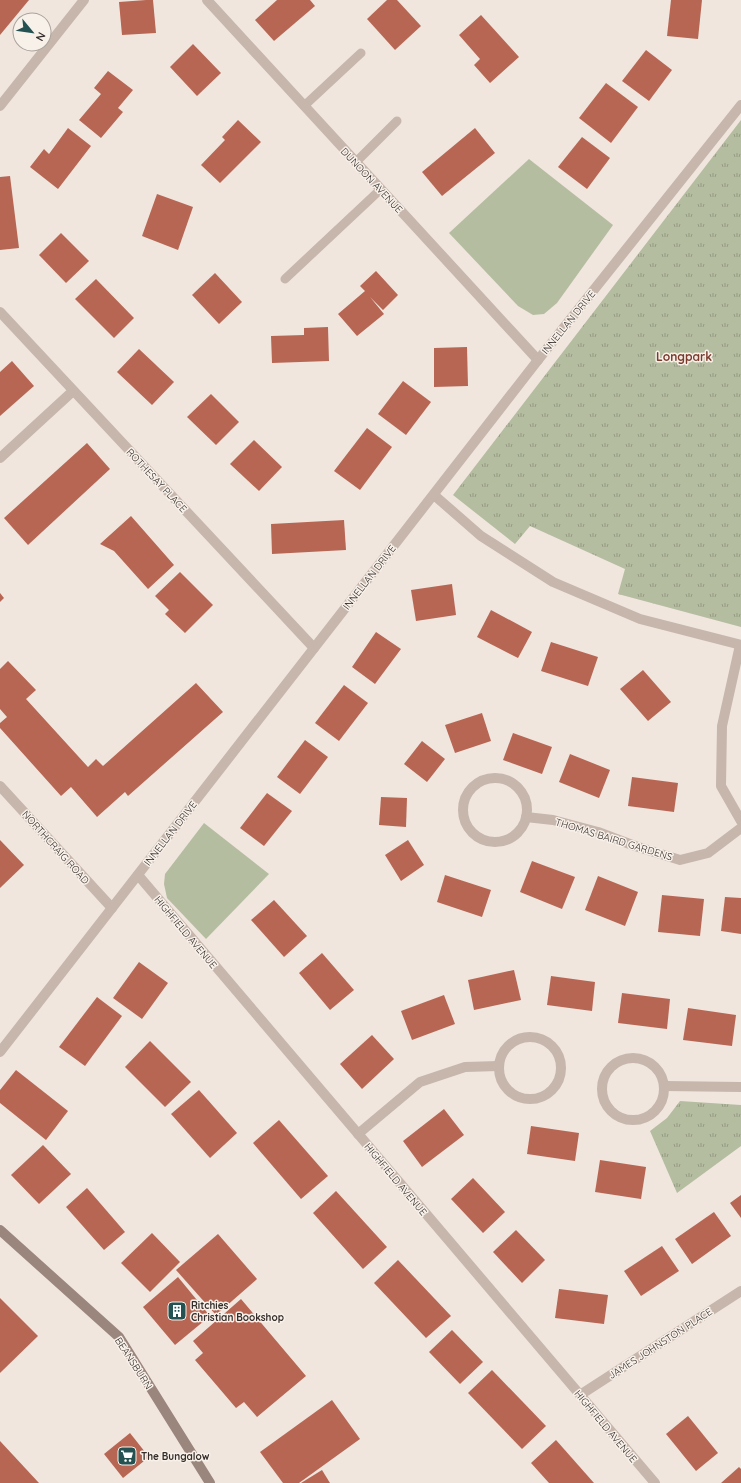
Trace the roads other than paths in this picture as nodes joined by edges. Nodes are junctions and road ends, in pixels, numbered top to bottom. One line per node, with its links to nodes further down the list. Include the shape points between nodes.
1 (84, 0): 4 (street)
2 (207, 0): 5 (street, DUNOON AVENUE)
3 (361, 54): 5 (lane)
4 (0, 106)
5 (304, 106): 8 (street, DUNOON AVENUE)
6 (741, 106): 12 (street, INNELLAN DRIVE)
7 (396, 121): 8 (lane)
8 (356, 162): 9 (street, DUNOON AVENUE)
9 (381, 189): 10 (lane); 12 (street, DUNOON AVENUE)
10 (285, 279)
11 (0, 312): 13 (street, ROTHESAY PLACE)
12 (538, 360): 15 (street, INNELLAN DRIVE)
13 (73, 391): 14 (street); 17 (street, ROTHESAY PLACE)
14 (0, 458)
15 (434, 495): 16 (street, via 481,536 553,582 640,619); 17 (street, INNELLAN DRIVE)
16 (740, 645): 20 (street, via 722,726 721,786)
17 (314, 648): 22 (street, INNELLAN DRIVE)
18 (0, 786): 23 (street, NORTHCRAIG ROAD)
19 (526, 817): 19 (street, via 520,830 512,837 504,841 487,841 472,833 466,825 463,806 466,796 476,785 492,778 502,779 521,791 527,808); 21 (street, THOMAS BAIRD GARDENS, via 553,820 598,832 680,860 708,853)
20 (741, 821)
21 (741, 828)
22 (138, 875): 23 (street, INNELLAN DRIVE); 28 (street, HIGHFIELD AVENUE)
23 (112, 908): 24 (street, INNELLAN DRIVE)
24 (1, 1047)
25 (499, 1066): 25 (street, via 501,1056 507,1047 528,1037 543,1040 554,1049 561,1065 558,1083 548,1094 537,1099 519,1098 508,1090 500,1076); 28 (street, via 465,1067 420,1082)
26 (664, 1086): 26 (street, via 660,1104 653,1113 643,1119 631,1121 620,1118 603,1100 603,1082 607,1072 618,1062 626,1059 635,1058 653,1065); 27 (street)
27 (741, 1087)
28 (358, 1134): 31 (street, HIGHFIELD AVENUE)
29 (0, 1230): 32 (main road, BEANSBURN, via 119,1338)
30 (741, 1291): 31 (street, JAMES JOHNSTON PLACE)
31 (580, 1395): 33 (street, HIGHFIELD AVENUE)
32 (210, 1483)
33 (655, 1483)

